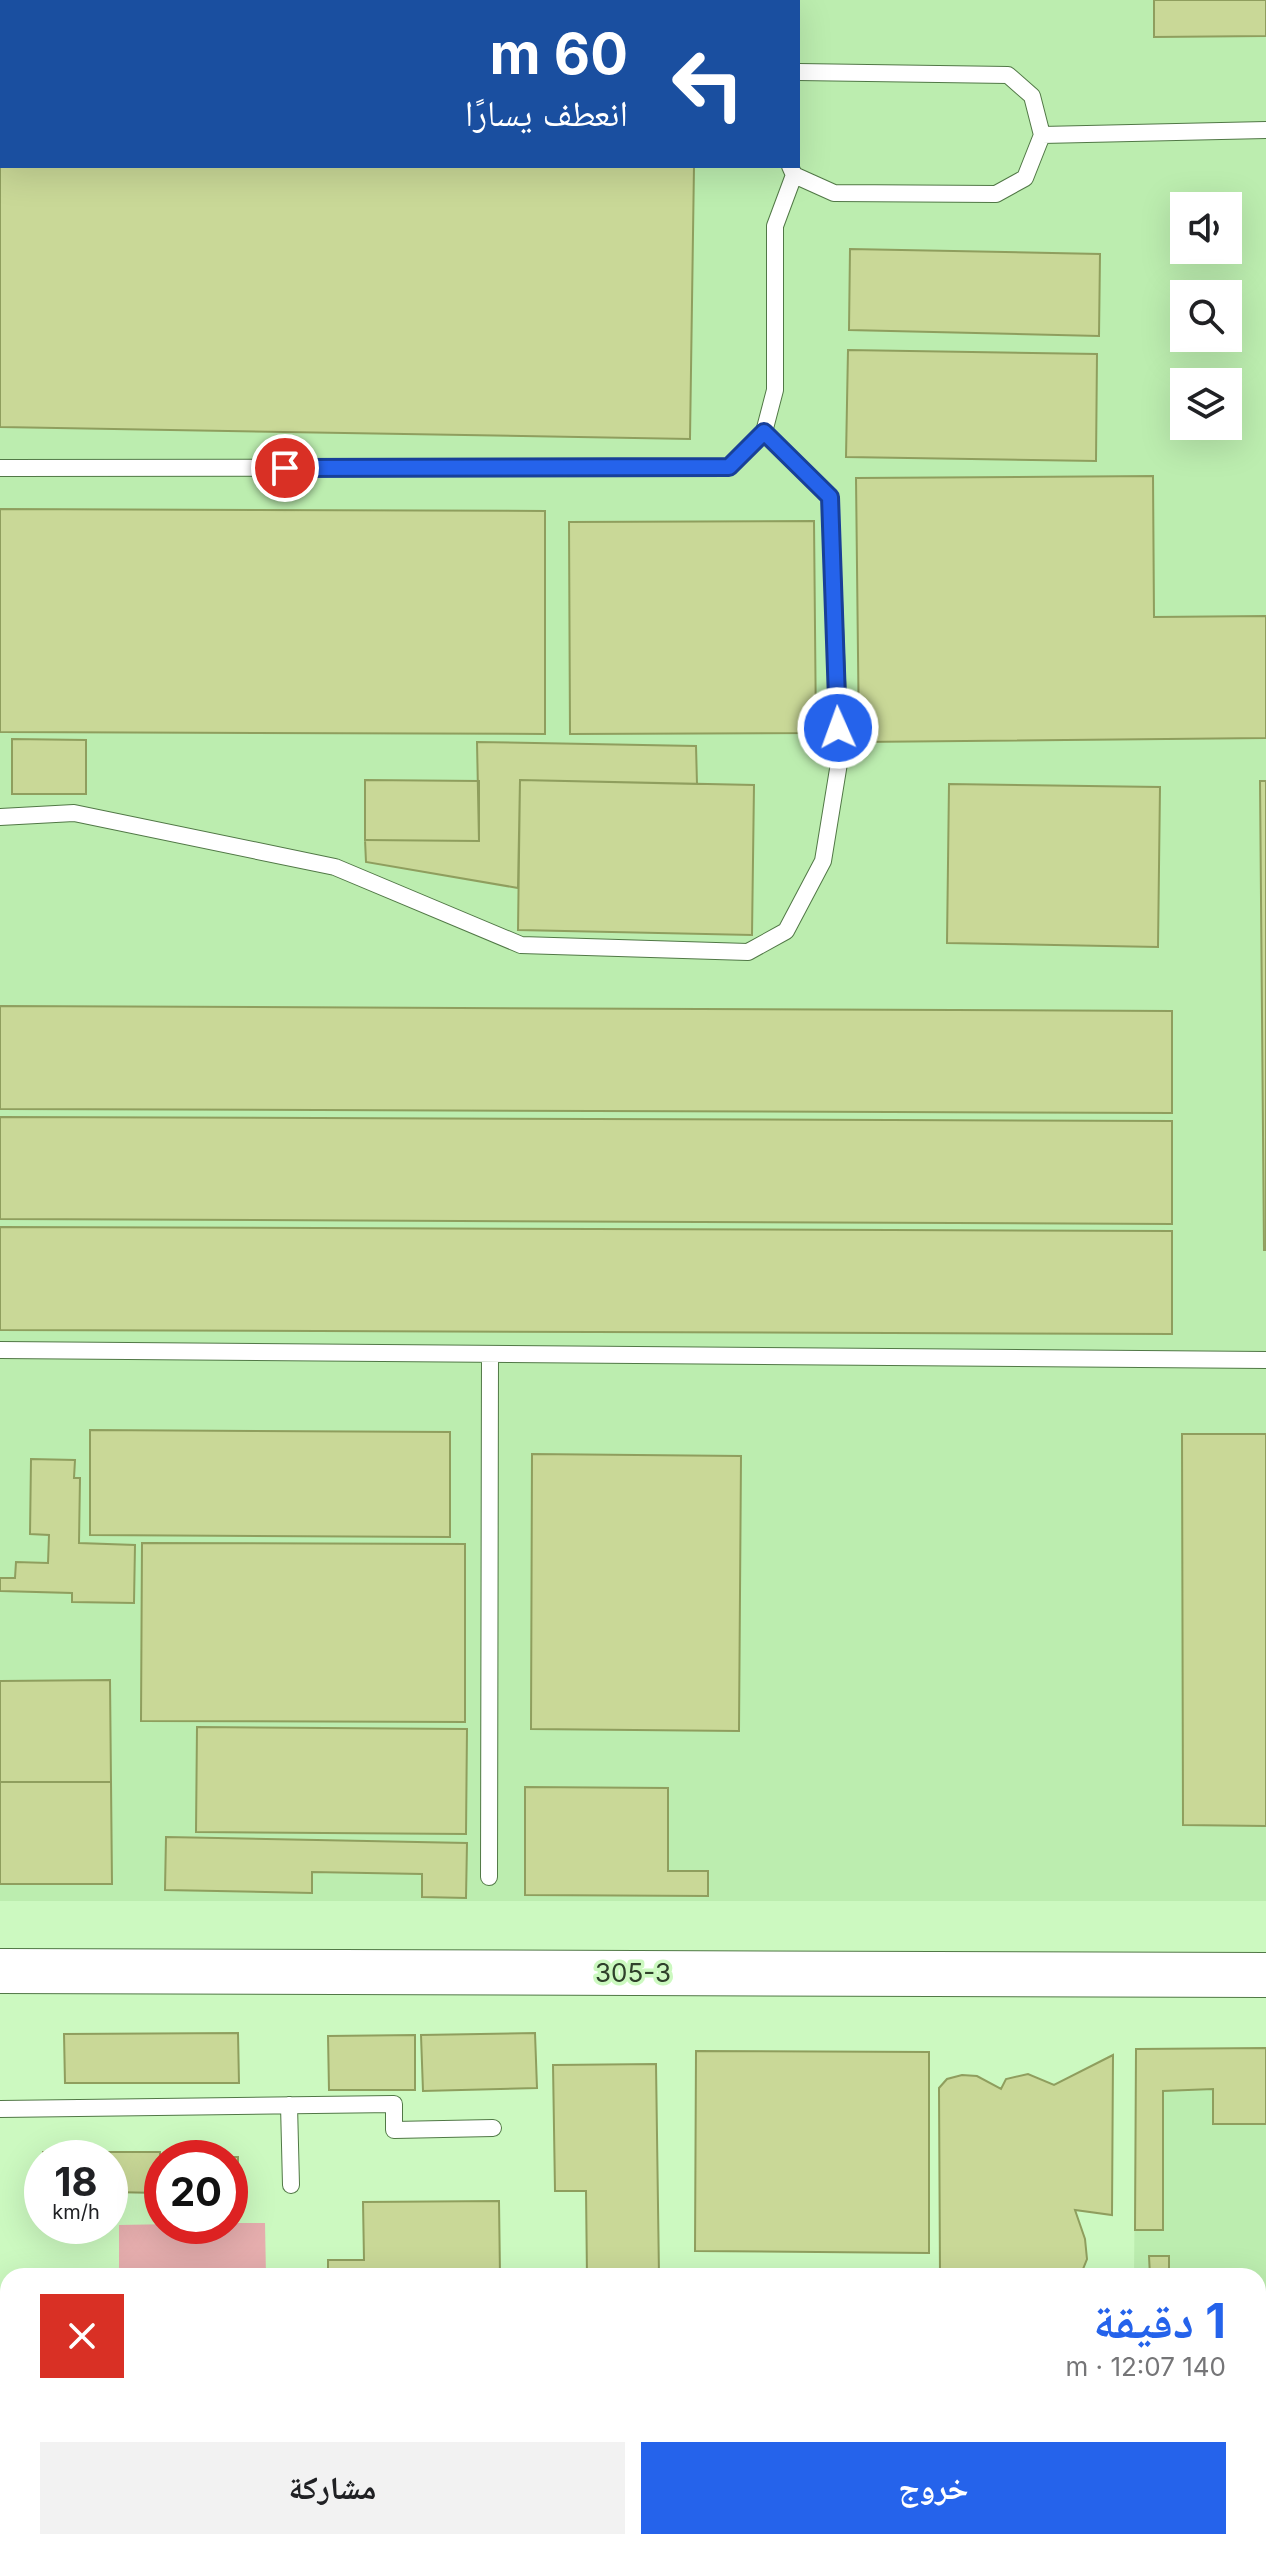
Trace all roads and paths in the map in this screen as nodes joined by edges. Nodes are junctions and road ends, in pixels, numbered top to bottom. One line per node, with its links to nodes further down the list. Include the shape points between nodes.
1 (800, 72): 3 (lane, via 1008,75 1032,96)
2 (1266, 130): 3 (lane)
3 (1042, 135): 4 (lane, via 1025,178 996,194 834,193)
4 (792, 171): 5 (lane, via 775,226 775,390)
5 (764, 432): 6 (lane, via 729,467); 7 (lane, via 830,497 840,757 823,861 786,931 748,952 521,945 335,867 74,813)
6 (0, 468)
7 (0, 817)
8 (0, 1350): 9 (lane)
9 (490, 1354): 10 (lane); 11 (lane)
10 (1266, 1360)
11 (489, 1877)
12 (0, 1971): 13 (street, 305-3)
13 (1266, 1975)
14 (289, 2105): 15 (lane); 16 (lane, via 394,2104 394,2130); 17 (lane)
15 (0, 2109)
16 (493, 2128)
17 (291, 2185)

